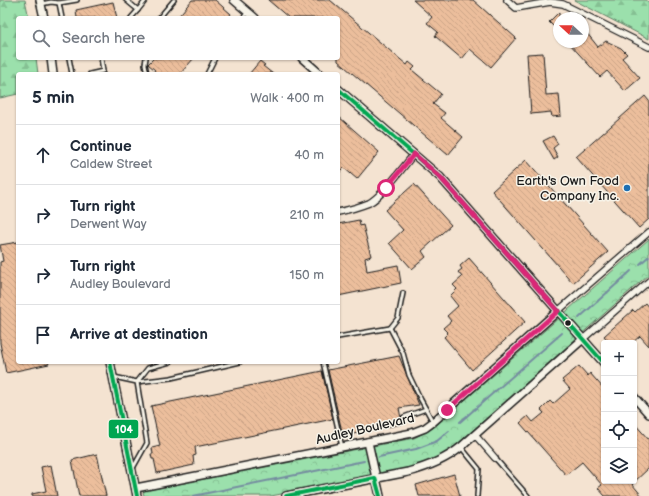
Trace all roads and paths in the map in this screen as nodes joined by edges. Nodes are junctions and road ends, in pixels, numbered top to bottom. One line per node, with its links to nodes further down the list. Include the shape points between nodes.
1 (77, 0): 8 (lane)
2 (126, 0): 9 (lane)
3 (146, 0): 9 (lane)
4 (174, 0): 14 (lane)
5 (234, 0): 10 (street)
6 (507, 0): 15 (street, via 516,8 550,2 563,4)
7 (41, 2): 8 (lane); 11 (street)
8 (59, 3): 12 (lane)
9 (138, 10): 13 (lane)
10 (246, 15)
11 (44, 16)
12 (62, 16)
13 (133, 16)
14 (161, 16)
15 (649, 47)
16 (51, 60): 22 (street)
17 (69, 60): 23 (lane)
18 (101, 60): 24 (lane, via 104,71)
19 (146, 60): 25 (lane)
20 (214, 60): 26 (lane)
21 (304, 60): 27 (street)
22 (53, 72)
23 (72, 72)
24 (99, 72)
25 (147, 72)
26 (208, 72)
27 (318, 72)
28 (340, 91): 29 (street)
29 (414, 154): 30 (street, via 375,199); 34 (street, via 440,177)
30 (340, 211)
31 (649, 232): 34 (street, Audley Boulevard)
32 (649, 281): 37 (street)
33 (403, 293): 35 (lane, via 398,318)
34 (558, 311): 37 (street); 49 (street, Audley Boulevard)
35 (390, 328): 36 (lane); 46 (lane)
36 (340, 337)
37 (583, 339): 38 (street); 50 (street)
38 (601, 360)
39 (110, 364): 43 (street)
40 (163, 364): 44 (lane, via 148,368)
41 (231, 364): 44 (lane, via 170,378)
42 (323, 364): 52 (lane)
43 (113, 376): 44 (lane); 55 (street)
44 (137, 382): 55 (lane, via 147,443)
45 (637, 400): 47 (street)
46 (426, 409): 48 (lane); 49 (lane)
47 (649, 414)
48 (404, 417)
49 (433, 422): 51 (street, Audley Boulevard, via 412,433)
50 (475, 435): 53 (street); 54 (street)
51 (368, 442): 52 (street, Audley Boulevard); 56 (street)
52 (342, 447): 57 (street, Audley Boulevard)
53 (461, 448): 56 (street, via 424,468); 60 (lane, via 479,469)
54 (495, 458): 61 (lane)
55 (132, 470): 57 (street)
56 (375, 478): 58 (street); 59 (street)
57 (136, 492)
58 (286, 496)
59 (380, 496)
60 (477, 496)
61 (528, 496)

